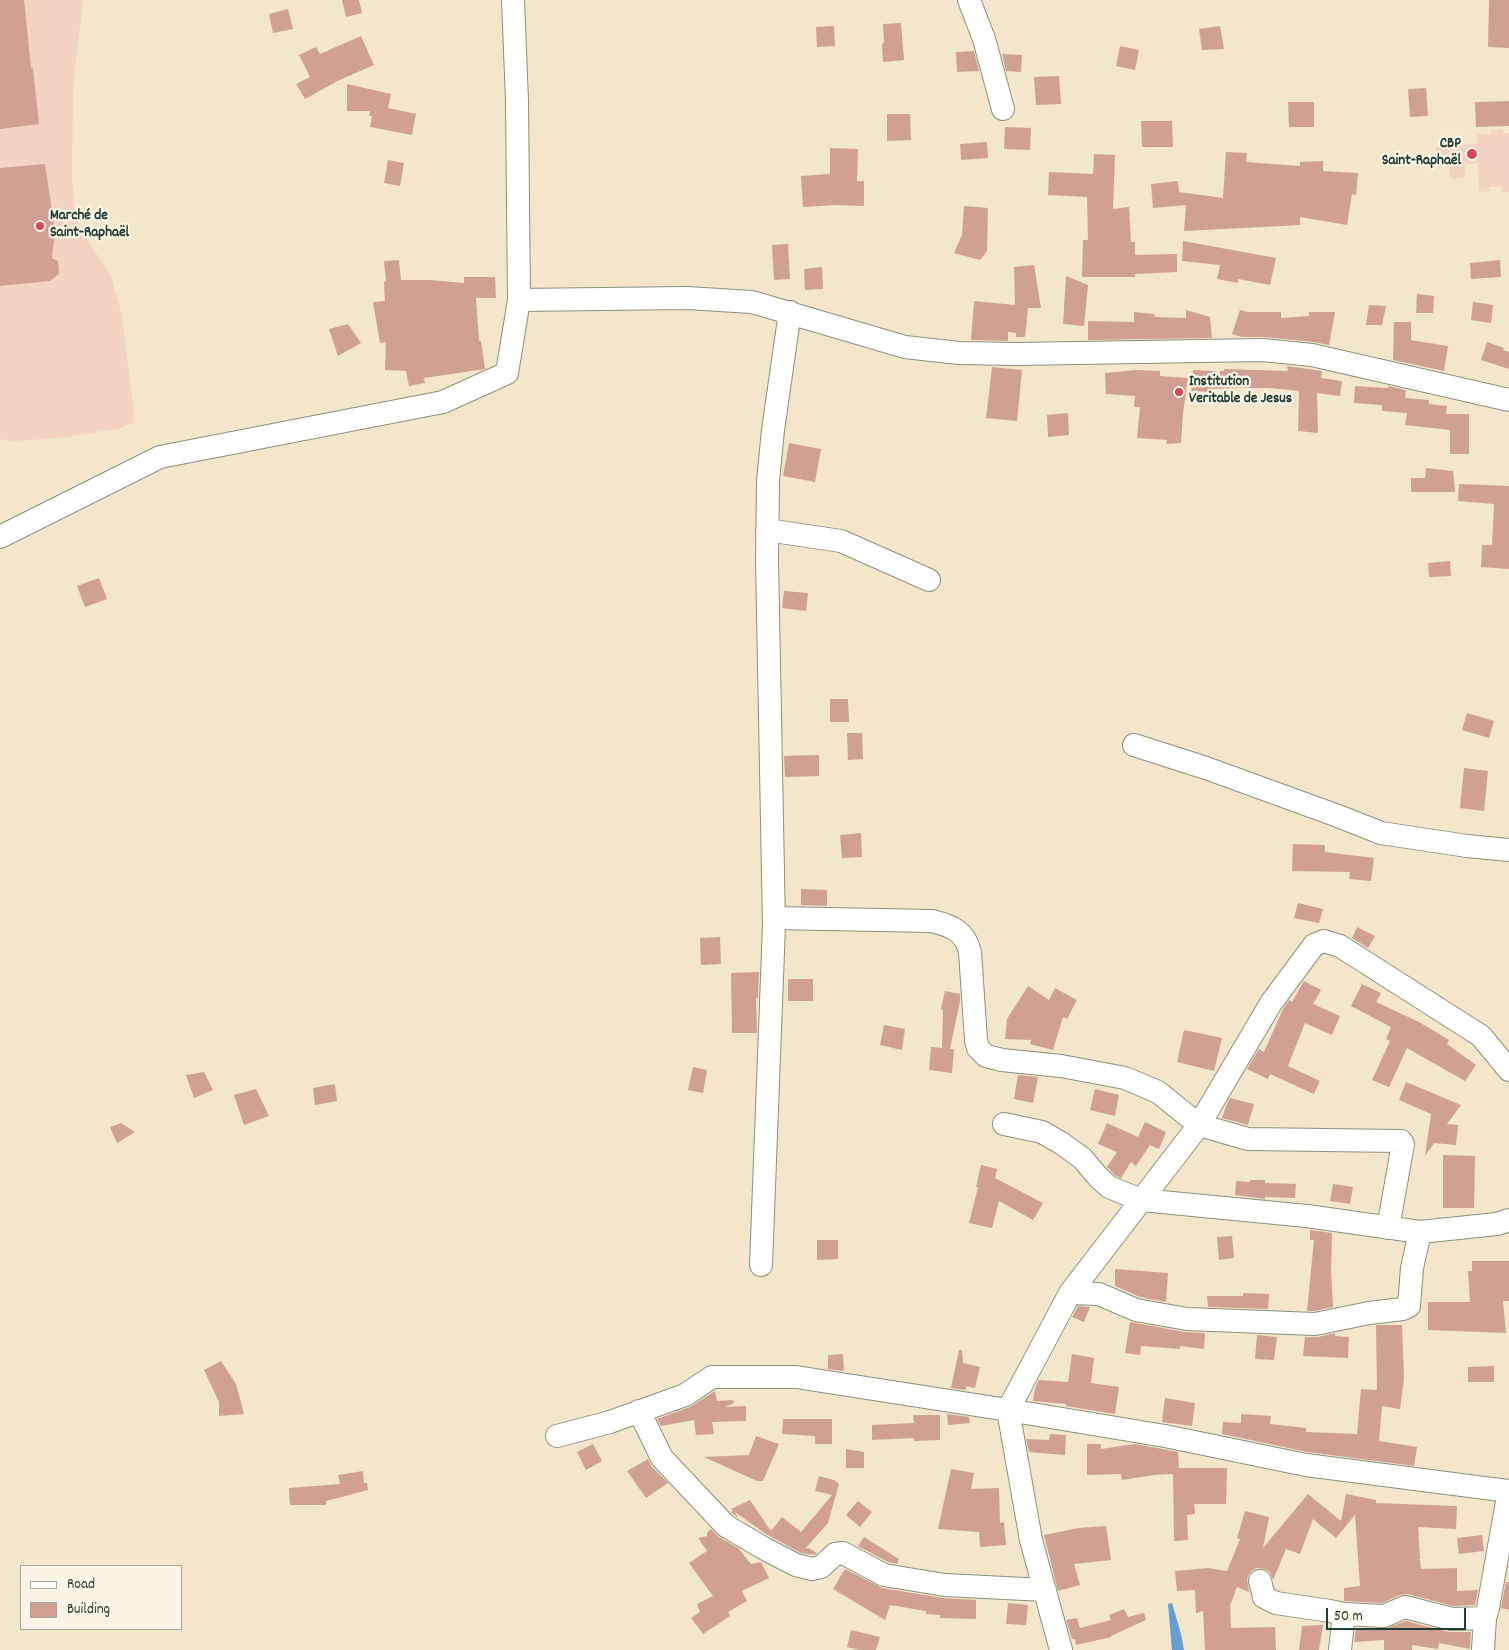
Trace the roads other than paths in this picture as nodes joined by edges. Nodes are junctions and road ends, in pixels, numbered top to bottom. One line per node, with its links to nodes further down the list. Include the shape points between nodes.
1 (513, 0): 4 (street)
2 (969, 0): 3 (street, via 984,39)
3 (1003, 109)
4 (519, 300): 5 (street, via 688,298 752,302); 8 (street, via 507,373 443,402 160,457)
5 (790, 312): 6 (street, via 905,347 959,353 1016,354 1263,350 1312,355); 7 (street, via 773,430)
6 (1509, 400)
7 (767, 530): 9 (street, via 841,541); 12 (street)
8 (0, 537)
9 (929, 580)
10 (1134, 745): 11 (street, via 1215,771 1381,833)
11 (1509, 850)
12 (774, 918): 15 (street, via 932,921 949,925 968,942 976,1040 978,1048 986,1056 1125,1078 1158,1092); 20 (street)
13 (1509, 1070): 15 (street, via 1481,1036 1340,946 1324,941 1314,944 1271,1003)
14 (1004, 1124): 16 (street, via 1042,1132 1082,1158 1109,1187)
15 (1199, 1125): 16 (street); 18 (street, via 1248,1139 1401,1141)
16 (1141, 1200): 18 (street, via 1306,1216); 21 (street)
17 (1509, 1220): 19 (street)
18 (1388, 1228): 19 (street)
19 (1420, 1232): 21 (street, via 1412,1268 1409,1306 1315,1324 1187,1319 1136,1310 1100,1294)
20 (761, 1265)
21 (1070, 1293): 22 (street)
22 (1008, 1410): 23 (street, via 796,1377 712,1378 685,1395); 25 (street, via 1165,1436 1306,1465); 27 (street, via 1031,1540)
23 (639, 1411): 24 (street); 27 (street, via 662,1458 726,1526 796,1565 812,1569 821,1567 835,1554 843,1553 884,1575 946,1585)
24 (558, 1436)
25 (1509, 1491): 29 (street)
26 (1260, 1581): 28 (street, via 1264,1597 1269,1600)
27 (1044, 1590): 30 (street)
28 (1344, 1614): 29 (street, via 1384,1616 1405,1606 1452,1619); 31 (street)
29 (1485, 1618): 32 (street)
30 (1061, 1650)
31 (1340, 1650)
32 (1483, 1650)

